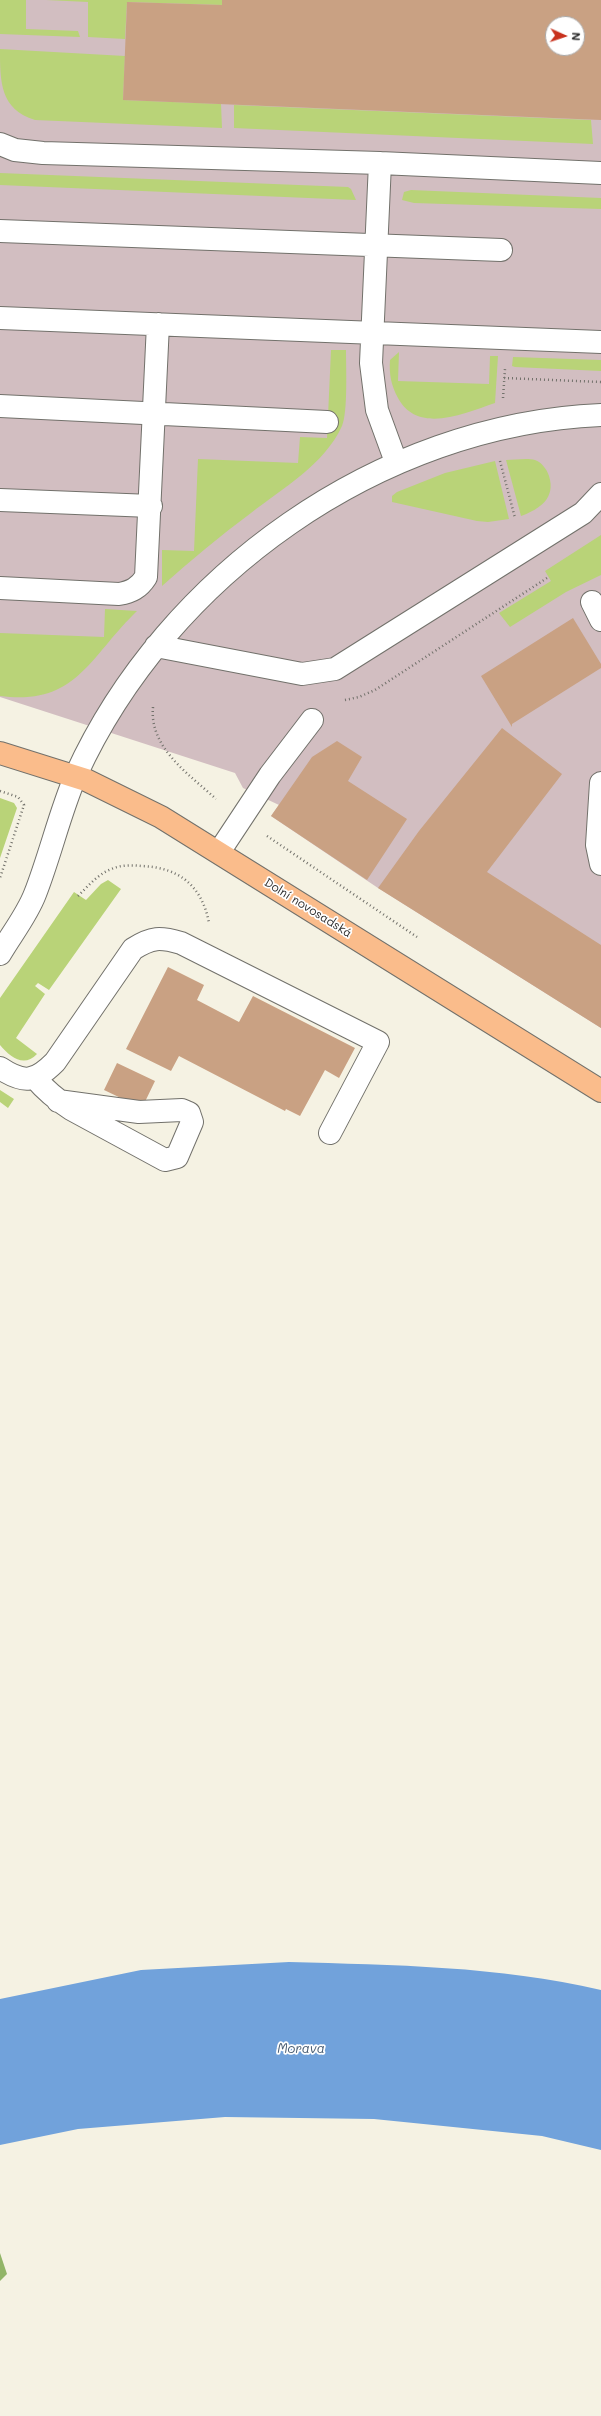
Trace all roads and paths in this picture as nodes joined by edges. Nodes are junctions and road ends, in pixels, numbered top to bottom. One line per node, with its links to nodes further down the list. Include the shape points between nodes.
1 (0, 144): 2 (lane, via 16,150 42,153)
2 (380, 163): 3 (lane); 5 (lane)
3 (601, 173)
4 (0, 231): 5 (lane)
5 (376, 245): 6 (lane); 9 (lane)
6 (501, 250)
7 (0, 318): 8 (lane)
8 (158, 324): 9 (lane); 16 (lane)
9 (372, 333): 10 (lane); 20 (lane, via 371,363 377,410)
10 (601, 342)
11 (505, 364): 12 (path)
12 (504, 378): 13 (path); 14 (path)
13 (601, 382)
14 (503, 401)
15 (0, 406): 16 (lane)
16 (154, 412): 18 (lane); 23 (lane)
17 (601, 415): 20 (lane, via 502,428 434,447)
18 (327, 422)
19 (500, 461): 24 (path)
20 (396, 462): 26 (lane, via 336,496 263,543 201,597)
21 (601, 494): 26 (lane, via 584,513 335,669 302,674)
22 (0, 500): 23 (lane)
23 (151, 506): 25 (lane, via 146,577 137,588 129,592)
24 (515, 518)
25 (0, 588)
26 (156, 646): 29 (lane, via 118,701)
27 (312, 720): 32 (lane, via 287,750)
28 (0, 753): 29 (main road, Dolní novosadská)
29 (76, 776): 33 (main road, Dolní novosadská, via 122,796); 38 (lane, via 34,897)
30 (601, 783): 34 (lane, via 597,845)
31 (0, 791): 35 (path, via 18,797 24,805)
32 (242, 818): 33 (lane); 37 (path, via 346,892)
33 (219, 852): 42 (main road, Dolní novosadská)
34 (601, 864)
35 (0, 878)
36 (78, 896): 39 (path, via 96,878 114,868 130,865 170,870 188,881 201,896 210,930)
37 (420, 939)
38 (0, 954)
39 (207, 956): 41 (lane, via 165,938 147,940 133,949 55,1062); 44 (lane, via 378,1042)
40 (0, 1068): 41 (lane, via 25,1080)
41 (35, 1078): 43 (lane, via 45,1091)
42 (601, 1091)
43 (58, 1101): 43 (lane, via 165,1160 177,1157 192,1122 189,1113 182,1110 139,1112)
44 (330, 1133)

